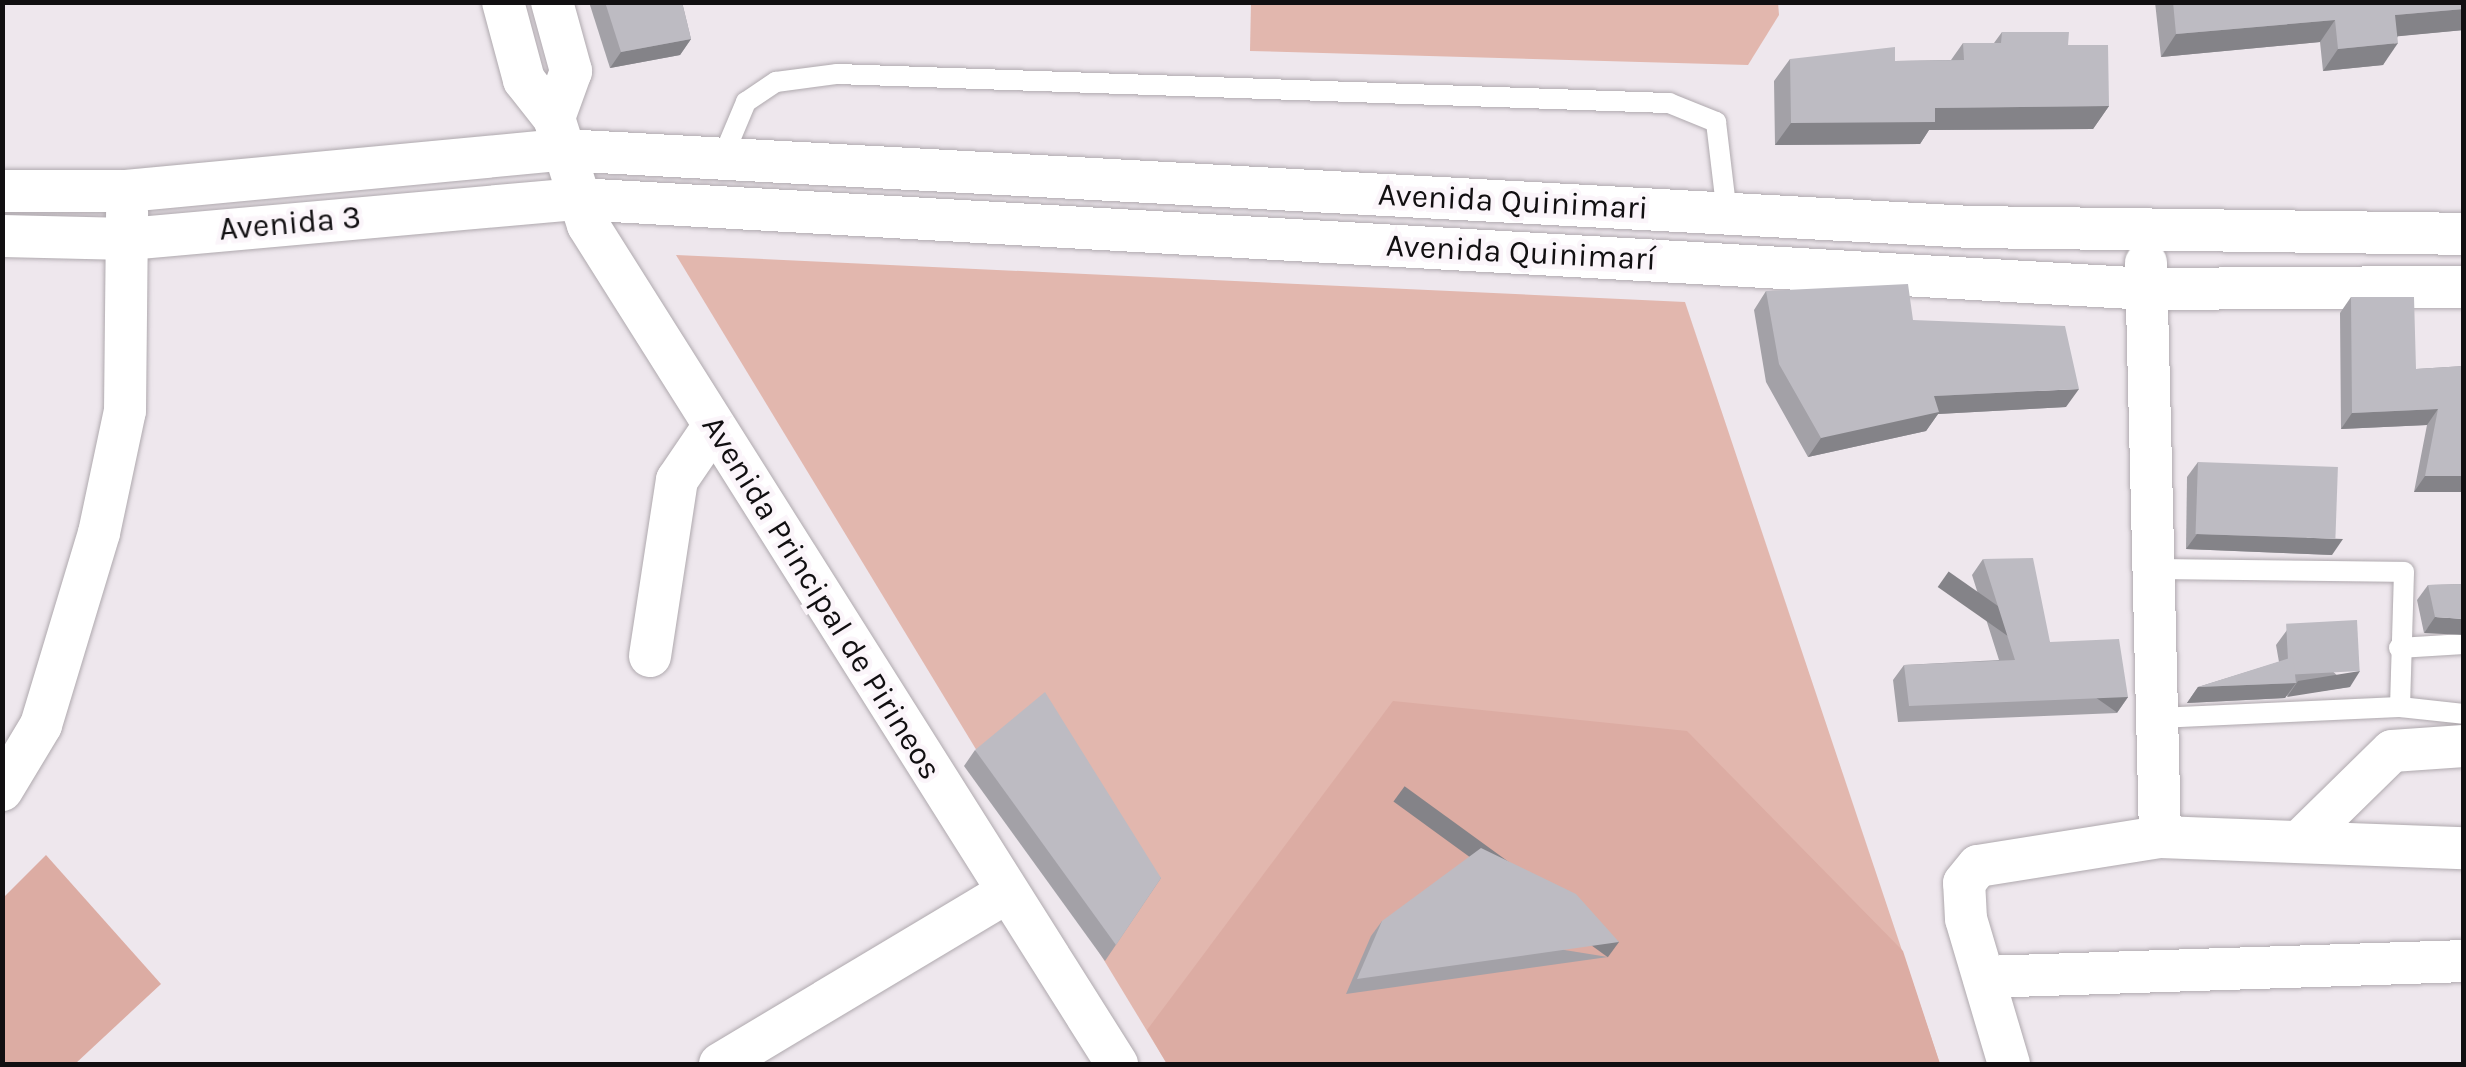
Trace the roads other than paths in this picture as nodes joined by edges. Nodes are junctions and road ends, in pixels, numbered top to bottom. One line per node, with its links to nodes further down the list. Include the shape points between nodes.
1 (503, 2): 3 (street, Avenida Principal de Pirineos, via 524,80)
2 (552, 2): 3 (street, via 571,71)
3 (558, 134): 4 (street, Avenida Quinimari); 6 (street, Avenida 3); 7 (street, Avenida Principal de Pirineos)
4 (722, 158): 8 (street, Avenida Quinimari); 8 (lane, via 746,102 776,82 837,74 1668,103 1716,122)
5 (2, 191): 6 (street, Avenida 3)
6 (126, 192): 12 (street)
7 (578, 199): 12 (street, Avenida 3); 14 (street, Avenida Quinimarí); 15 (street, Avenida Principal de Pirineos)
8 (1727, 214): 9 (street, Avenida Quinimari)
9 (2144, 232): 10 (street, Avenida Quinimari); 14 (street)
10 (2464, 234)
11 (2, 236): 12 (street, Avenida 3)
12 (128, 239): 24 (street, via 125,411 99,533 40,725)
13 (2464, 287): 14 (street, Avenida Quinimarí)
14 (2148, 289): 22 (street)
15 (713, 427): 19 (street, via 677,480); 28 (street, Avenida Principal de Pirineos)
16 (2167, 569): 18 (lane, via 2404,572)
17 (2464, 644): 18 (lane)
18 (2399, 648): 20 (lane)
19 (650, 656)
20 (2400, 708): 21 (lane); 22 (lane)
21 (2464, 714)
22 (2157, 718): 25 (street)
23 (2464, 746): 26 (street, via 2392,751)
24 (2, 790)
25 (2160, 837): 26 (street); 30 (street, via 1978,866 1964,883 1966,919)
26 (2299, 842): 27 (street)
27 (2464, 848)
28 (1007, 892): 31 (street); 32 (street, Avenida Principal de Pirineos)
29 (2464, 961): 30 (street)
30 (1984, 977): 33 (street)
31 (720, 1064)
32 (1117, 1064)
33 (2009, 1064)

